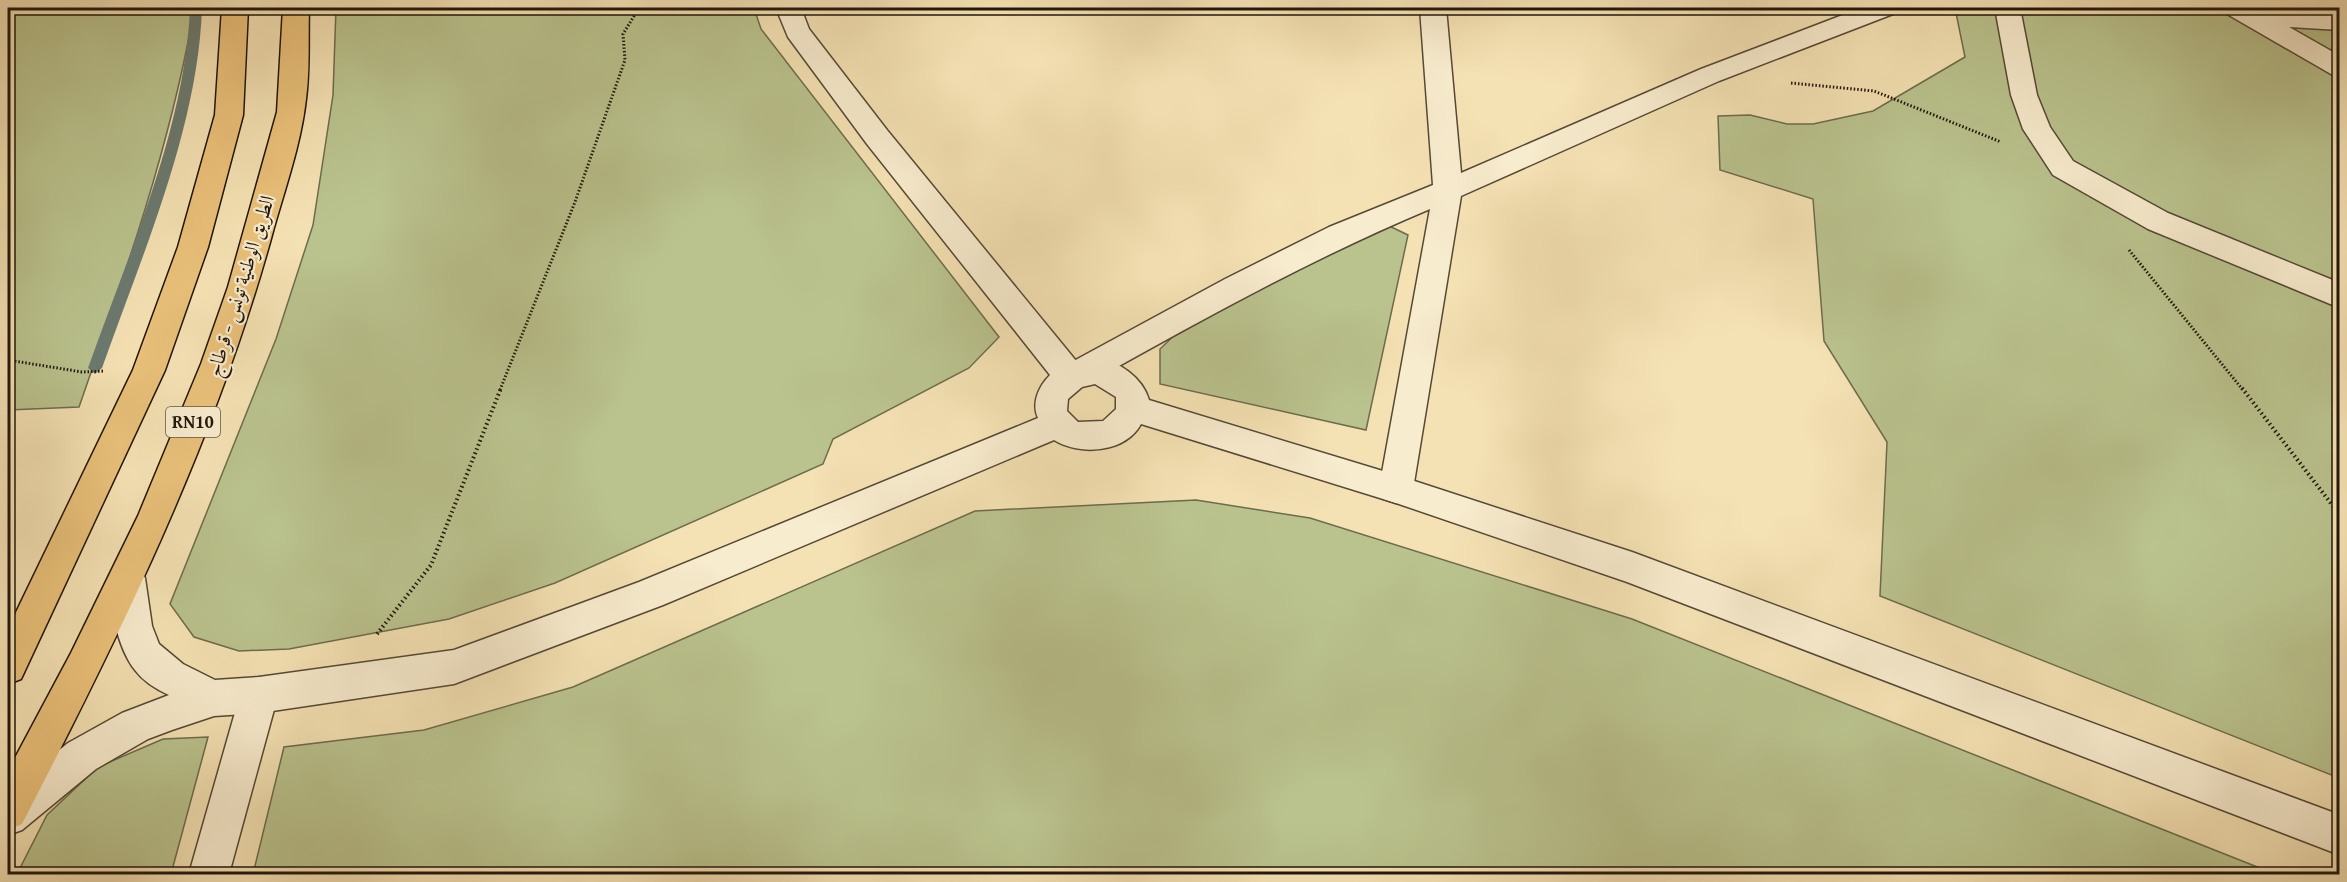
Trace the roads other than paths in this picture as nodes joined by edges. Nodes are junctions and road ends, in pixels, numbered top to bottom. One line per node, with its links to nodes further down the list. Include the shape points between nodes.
1 (235, 8): 18 (highway, via 229,115 193,247 149,370)
2 (296, 8): 17 (highway, الطريق الوطنية تونس - قرطاج / RN10, via 292,99 258,236 218,364)
3 (789, 8): 13 (street, via 797,31 870,128)
4 (1433, 8): 11 (street)
5 (1884, 8): 11 (street, via 1710,75)
6 (2007, 8): 12 (street, via 2024,94 2037,129 2063,168 2158,221)
7 (2235, 8): 10 (street)
8 (2249, 8): 9 (street, via 2293,20)
9 (2340, 22)
10 (2340, 68)
11 (1448, 190): 13 (street, via 1339,235); 16 (street)
12 (2340, 296)
13 (1075, 374): 14 (street, via 1095,371 1114,376 1124,383); 15 (street, via 1059,384 1050,399 1050,411)
14 (1132, 408): 15 (street, via 1116,430 1096,437 1067,432); 16 (street)
15 (1057, 424): 19 (street, via 650,594 464,663)
16 (1396, 489): 23 (street, via 1643,572)
17 (128, 578): 20 (street, via 133,624 143,656 174,681); 21 (highway, الطريق الوطنية تونس - قرطاج / RN10)
18 (8, 667)
19 (259, 695): 20 (street); 24 (street)
20 (214, 698): 22 (street, via 135,726 102,743)
21 (8, 810)
22 (8, 816)
23 (2340, 835)
24 (209, 874)

